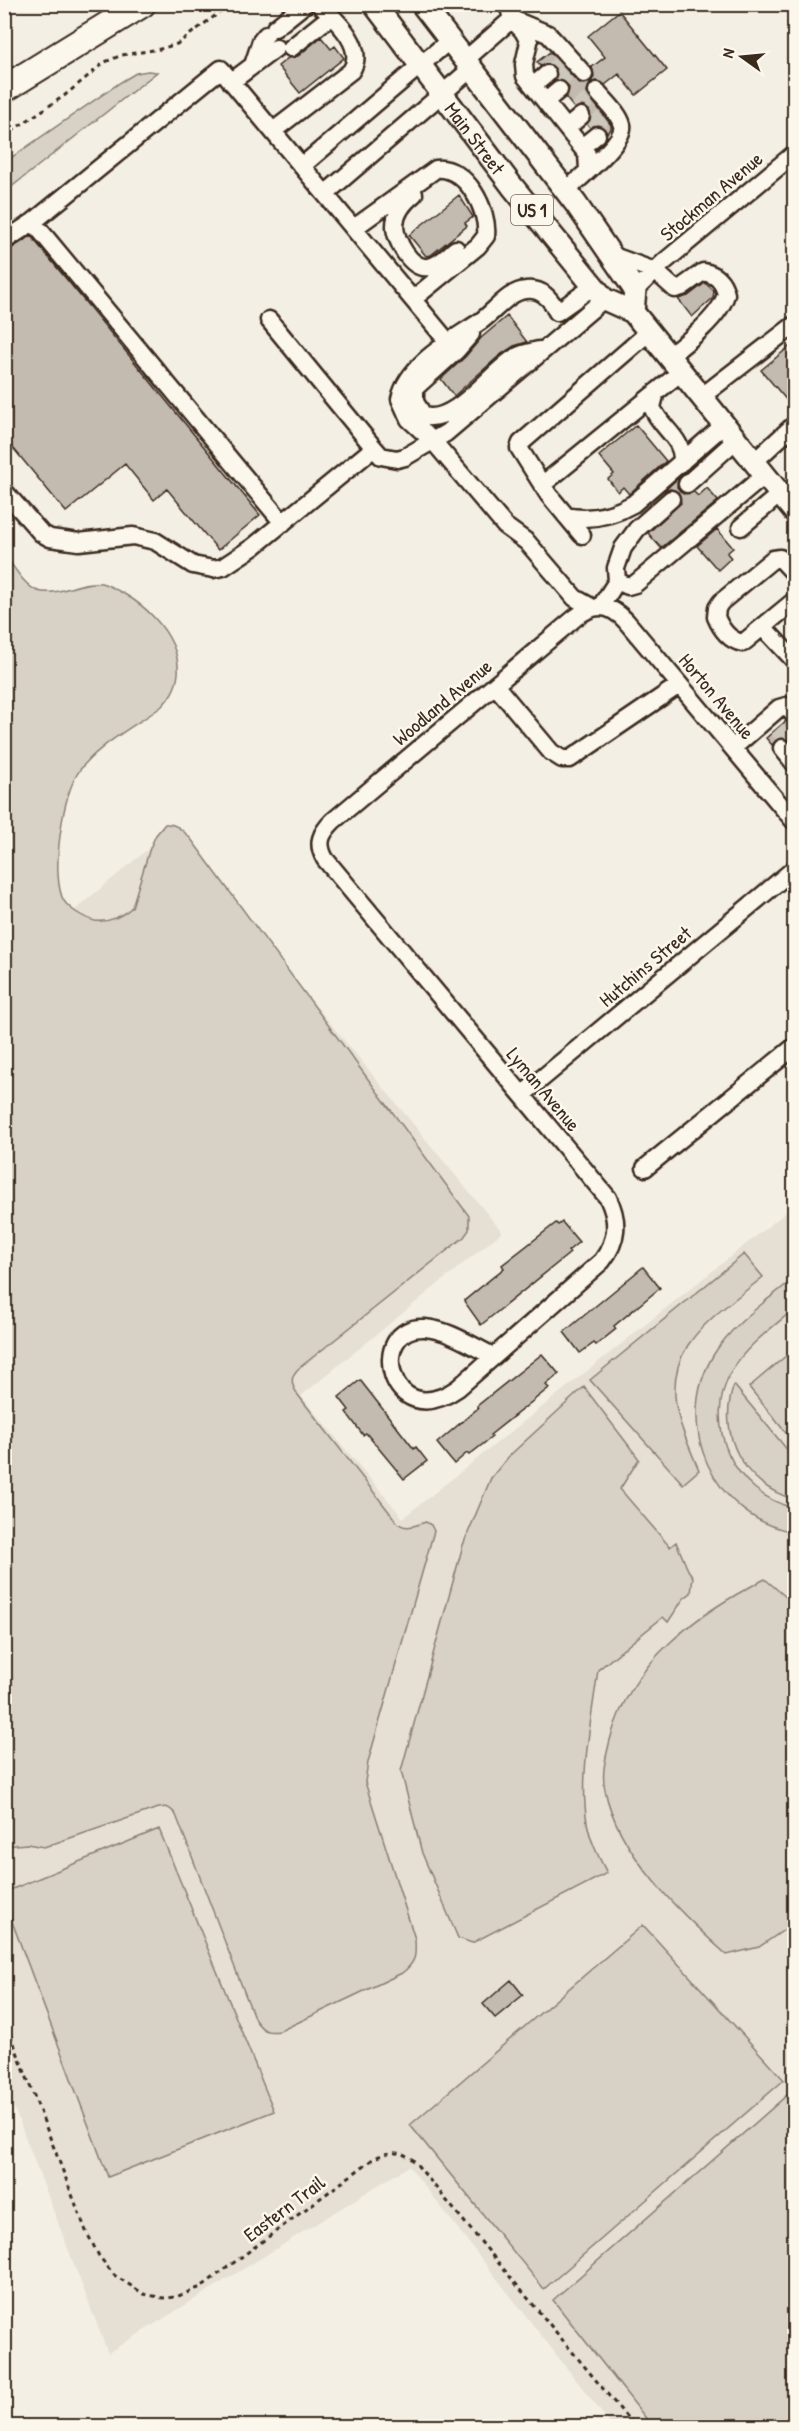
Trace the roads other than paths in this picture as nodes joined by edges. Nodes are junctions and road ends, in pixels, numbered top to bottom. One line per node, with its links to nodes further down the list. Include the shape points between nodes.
1 (142, 4): 15 (highway)
2 (305, 4): 8 (street)
3 (374, 4): 12 (main road, Main Street / US 1)
4 (422, 4): 7 (main road, Main Street / US 1)
5 (325, 10): 8 (street); 19 (street, via 357,51 355,64)
6 (510, 12): 10 (street); 11 (street, via 548,34); 16 (street, via 529,42 523,70)
7 (450, 40): 10 (main road, Main Street / US 1); 12 (street)
8 (279, 43): 9 (street, via 269,62); 9 (street, via 261,41)
9 (253, 64): 14 (street)
10 (468, 64): 17 (street); 25 (main road, Main Street / US 1)
11 (570, 64)
12 (420, 66): 17 (main road, Main Street / US 1); 22 (street)
13 (550, 79): 16 (street)
14 (231, 82): 19 (street); 28 (street, via 221,69)
15 (4, 89)
16 (536, 90): 20 (street)
17 (442, 93): 26 (street); 34 (main road, Main Street / US 1)
18 (603, 106): 23 (street, via 622,125 620,136)
19 (273, 131): 22 (street)
20 (572, 134): 20 (street, via 586,122); 23 (street, via 589,158)
21 (795, 154): 32 (street, Stockman Avenue)
22 (302, 166): 26 (street)
23 (588, 169): 25 (street)
24 (462, 179): 27 (street); 27 (street, via 445,174 431,180 398,210 396,232 408,256 423,267 439,263 478,231); 29 (street, via 449,170 436,169)
25 (566, 190): 31 (main road, Main Street / US 1)
26 (325, 194): 29 (street)
27 (483, 210): 35 (street, via 487,230 484,241)
28 (33, 222): 30 (street); 58 (street)
29 (354, 228): 35 (street)
30 (4, 240)
31 (611, 255): 32 (street); 33 (main road, Main Street / US 1)
32 (655, 271): 33 (street, Stockman Avenue); 43 (street, via 675,289 703,272 709,273 720,280 726,294 719,310 687,343)
33 (634, 290): 36 (main road)
34 (599, 293): 36 (main road, Main Street / US 1); 38 (street, via 557,312 546,295 527,289 517,292); 42 (street)
35 (413, 298): 41 (street)
36 (633, 312): 40 (main road, Main Street / US 1)
37 (269, 320): 49 (street)
38 (481, 321): 41 (street, Horton Avenue); 42 (street, via 457,350 417,384 413,394 424,416 436,418 451,412 514,358)
39 (795, 326): 45 (street)
40 (649, 332): 43 (main road, Main Street / US 1); 53 (street, via 526,436 519,448)
41 (448, 342): 48 (street, Horton Avenue, via 407,380 400,399 409,419)
42 (543, 350): 48 (street)
43 (675, 364): 44 (street); 45 (main road, Main Street / US 1)
44 (656, 392): 50 (street, via 652,407 678,442); 53 (street)
45 (701, 397): 47 (main road, Main Street / US 1)
46 (795, 425): 51 (street)
47 (730, 433): 50 (street); 51 (main road, Main Street / US 1); 52 (street)
48 (433, 441): 49 (street, via 397,459 381,456); 64 (street, Horton Avenue, via 505,526 527,542 575,598)
49 (374, 448): 58 (street)
50 (682, 462): 57 (street, via 621,511 594,518)
51 (759, 469): 56 (main road, Main Street / US 1); 62 (street, via 635,584 628,586)
52 (687, 484)
53 (542, 485): 57 (street)
54 (4, 491): 58 (street, via 50,538 80,542 133,536 155,541 204,568 233,562)
55 (671, 499): 62 (street, via 637,529 623,548 616,568)
56 (790, 502): 59 (street)
57 (566, 516): 60 (street)
58 (283, 523)
59 (741, 527)
60 (582, 535)
61 (795, 573): 65 (street, via 780,558 773,559 717,608 718,624 737,642 748,640)
62 (617, 581): 64 (street)
63 (795, 601): 65 (street)
64 (597, 607): 67 (street, Woodland Avenue, via 575,618); 68 (street, Horton Avenue, via 619,614)
65 (763, 627): 66 (street)
66 (795, 660)
67 (495, 685): 68 (street, via 551,753 562,759 570,759); 74 (street, Woodland Avenue, via 333,821)
68 (679, 685): 71 (street, Horton Avenue)
69 (776, 722): 71 (street)
70 (788, 746): 72 (street)
71 (733, 748): 73 (street, Horton Avenue)
72 (795, 763)
73 (795, 821)
74 (320, 841): 77 (street, Lyman Avenue, via 320,849 330,865)
75 (795, 869): 77 (street, Hutchins Street)
76 (795, 1047): 78 (street)
77 (522, 1095): 79 (street, Lyman Avenue, via 608,1198 615,1214 616,1231 602,1261)
78 (645, 1168)
79 (493, 1356): 79 (street, Lyman Avenue, via 442,1332 420,1328 398,1340 390,1367 404,1393 424,1401 451,1393)

